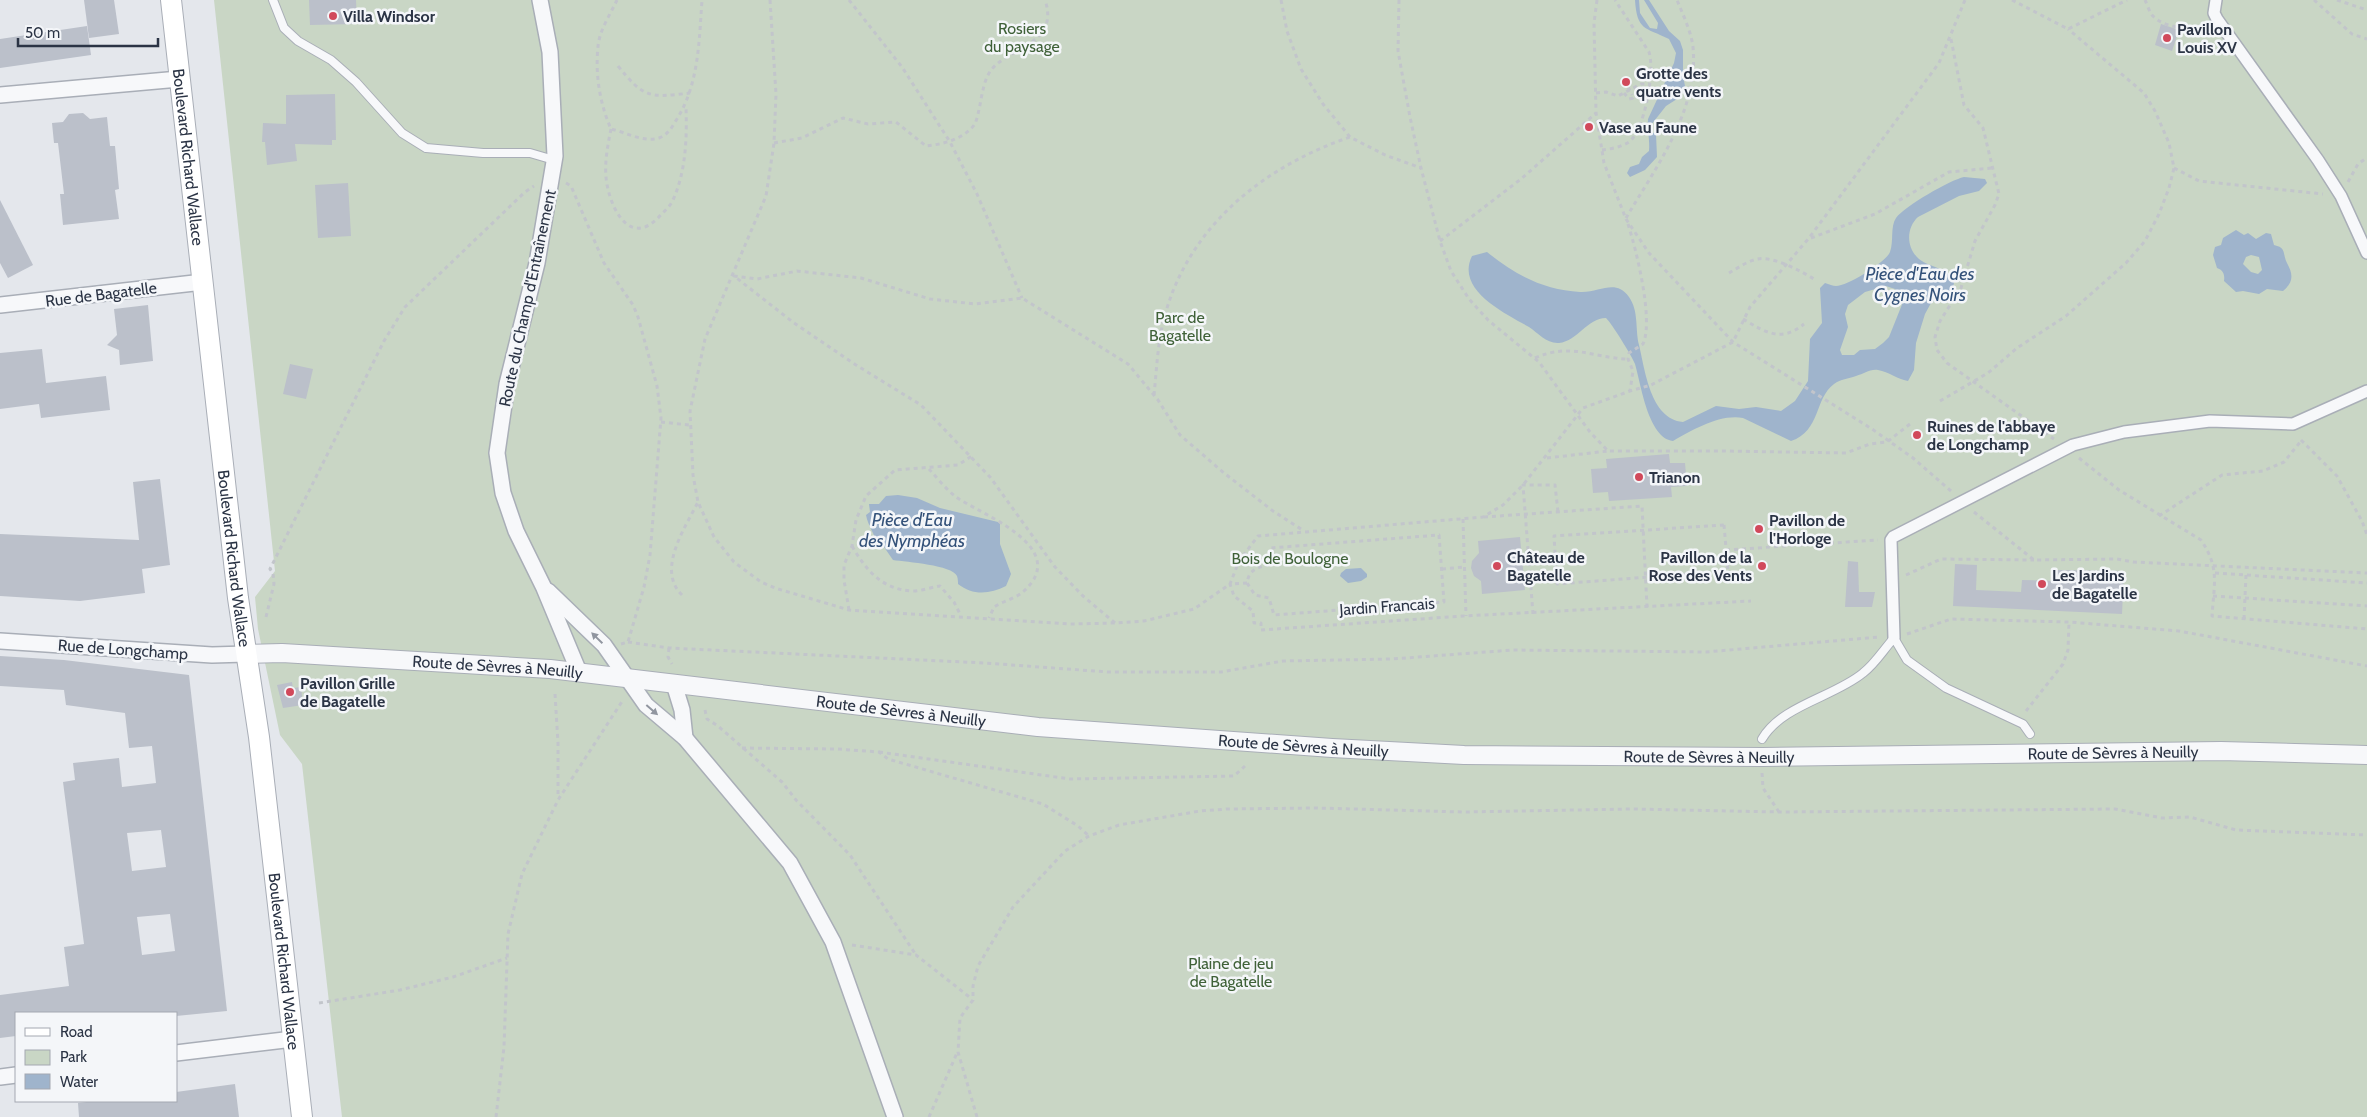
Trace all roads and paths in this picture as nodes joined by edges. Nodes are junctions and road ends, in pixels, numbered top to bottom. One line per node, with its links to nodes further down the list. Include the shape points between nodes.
1 (170, 0): 27 (main road, Boulevard Richard Wallace)
2 (273, 0): 42 (lane, via 284,28 298,41 331,60 356,82 402,133 426,148 530,153)
3 (540, 0): 42 (street, Route du Champ d'Entraînement, via 550,52)
4 (617, 0): 36 (path, via 602,30 598,47 599,92)
5 (702, 0): 30 (path, via 698,56)
6 (770, 0): 39 (path, via 776,94)
7 (849, 0): 38 (path, via 902,67)
8 (1045, 0): 38 (path, via 1048,13 1041,33 988,74 975,124)
9 (1282, 0): 37 (path, via 1287,31 1301,69 1323,104)
10 (1399, 0): 43 (path, via 1398,51)
11 (1597, 0): 32 (path, via 1594,23)
12 (1615, 0): 28 (path, via 1649,52)
13 (1678, 0): 47 (path, via 1692,46 1693,81 1682,118)
14 (1965, 0): 25 (path)
15 (2012, 0): 23 (path)
16 (2126, 0): 23 (path)
17 (2145, 0): 22 (path, via 2152,15 2165,24 2199,27)
18 (2216, 0): 22 (street, via 2214,13)
19 (2314, 0): 24 (path, via 2352,34)
20 (2337, 0): 21 (path)
21 (2367, 10)
22 (2217, 19): 46 (street)
23 (2068, 29): 45 (path, via 2144,93 2169,144)
24 (2367, 38)
25 (1950, 39): 44 (path, via 1964,105 1983,128); 48 (path, via 1939,63)
26 (618, 66): 30 (path, via 643,93)
27 (179, 79): 33 (street); 55 (main road, Boulevard Richard Wallace)
28 (1649, 84): 31 (path, via 1641,84); 40 (path, via 1644,111 1634,137)
29 (1628, 86): 31 (path, bridge, via 1633,98 1629,99)
30 (690, 93): 34 (path)
31 (1624, 93): 32 (path, via 1618,96 1606,92)
32 (1596, 94): 35 (path)
33 (0, 96)
34 (686, 106): 36 (path, via 668,133 659,138 638,137); 36 (path, via 687,138 681,178 672,203 649,226 639,229 628,226 612,202 606,173)
35 (1596, 113): 40 (path); 49 (path, via 1521,179)
36 (611, 129)
37 (1350, 137): 43 (path, via 1385,156); 66 (path, via 1316,149 1267,176 1230,206 1204,240 1183,270 1167,308)
38 (950, 142): 39 (path, via 926,146 896,122 868,124 843,118 802,138); 56 (path)
39 (774, 144): 53 (path, via 766,196)
40 (1602, 150): 47 (path)
41 (2365, 159): 46 (path, via 2358,164)
42 (553, 167): 69 (path, via 571,186 604,263 633,305 657,386); 110 (street, Route du Champ d'Entraînement, via 537,263 508,384 497,453 503,493 516,531); 121 (path, via 405,307 384,341 270,569 274,584)
43 (1421, 168): 49 (path)
44 (1992, 168): 48 (path, via 1949,172 1875,214); 63 (path, via 1999,194 1975,241 1961,288 1940,320 1935,337 1937,350 1947,363)
45 (2174, 168): 46 (path, via 2199,181); 63 (path, via 2159,214 2145,241 2126,263 2066,316)
46 (2341, 196): 50 (street)
47 (1626, 219): 60 (path, via 1649,252); 62 (path, via 1637,250 1647,325 1642,344 1629,353)
48 (1809, 238): 51 (path)
49 (1440, 242): 61 (path, via 1451,271 1469,299 1488,320)
50 (2367, 253)
51 (1786, 266): 52 (path, via 1760,258); 54 (path); 58 (path)
52 (1729, 273)
53 (734, 276): 56 (path, via 757,279 797,271 861,278 930,299 975,304); 72 (path, via 705,338); 77 (path, via 794,323 921,405)
54 (1814, 279)
55 (203, 282): 57 (street, Rue de Bagatelle); 132 (main road, Boulevard Richard Wallace)
56 (1022, 298): 66 (path, via 1128,364)
57 (0, 305)
58 (1743, 319): 59 (path, via 1774,335 1796,331); 60 (path)
59 (1804, 324)
60 (1733, 342): 64 (path, via 1651,385); 74 (path)
61 (1535, 358): 62 (path, via 1562,350); 68 (path)
62 (1628, 359): 64 (path, via 1633,371)
63 (1971, 382): 67 (path); 75 (path)
64 (1630, 391): 68 (path, via 1583,408)
65 (2367, 391): 71 (street)
66 (1154, 395): 90 (path, via 1180,436 1273,511)
67 (1940, 401)
68 (1578, 415): 76 (path); 78 (path)
69 (661, 422): 72 (path); 129 (path, via 650,555)
70 (1910, 424): 74 (path)
71 (2293, 424): 73 (path); 75 (street, via 2210,421 2124,432)
72 (689, 425): 82 (path)
73 (2301, 441): 85 (path, via 2284,462 2263,471 2222,476); 91 (path, via 2337,476)
74 (1887, 442): 76 (path, via 1870,444 1846,454); 81 (path, via 1913,458)
75 (2067, 448): 81 (street); 85 (path, via 2119,490)
76 (1608, 451): 78 (path)
77 (972, 456): 79 (path, via 958,465); 89 (path)
78 (1546, 458): 80 (path)
79 (929, 468): 92 (path, via 955,496 1008,526); 94 (path, via 895,470 880,481 866,496 856,520)
80 (1523, 485): 83 (path, via 1555,485); 84 (path); 86 (path, via 1503,505)
81 (1963, 501): 93 (street); 97 (path)
82 (698, 502): 111 (path, via 674,554 671,570 673,584); 117 (path, via 721,547 748,574 775,588)
83 (1558, 512): 84 (path); 88 (path, via 1642,506)
84 (1526, 515): 86 (path); 98 (path)
85 (2159, 516): 99 (path, via 2201,540)
86 (1483, 517): 87 (path)
87 (1463, 519): 90 (path); 100 (path)
88 (1643, 530): 95 (path, via 1724,525); 96 (path, via 1554,536); 105 (path)
89 (1029, 532): 92 (path); 125 (path, via 1082,596)
90 (1305, 532): 108 (path, via 1258,536 1240,561)
91 (2367, 534)
92 (1024, 539): 122 (path, via 1035,556 1034,577 1020,594 994,606)
93 (1891, 540): 95 (path); 106 (street)
94 (852, 546): 117 (path, via 843,572); 119 (path, via 874,578 913,591 940,586)
95 (1726, 550): 105 (path, via 1728,571)
96 (1556, 560): 98 (path); 105 (path, via 1557,584)
97 (2034, 560): 99 (path, via 2117,559); 106 (path, via 1941,559)
98 (1530, 562): 118 (path)
99 (2215, 566): 102 (path); 103 (path)
100 (1464, 567): 101 (path); 120 (path)
101 (1442, 569): 107 (path, Jardin Francais, via 1444,602 1274,615 1269,598 1255,595); 107 (path, Jardin Francais, via 1439,535 1270,548 1270,556 1266,557 1268,565 1255,568)
102 (2215, 573): 104 (path); 112 (path)
103 (2367, 573)
104 (2246, 575): 109 (path); 113 (path)
105 (1646, 577): 116 (path)
106 (1892, 581): 127 (street)
107 (1247, 583): 108 (path)
108 (1230, 584): 120 (path, via 1234,596 1253,611 1254,623 1260,623 1261,630); 125 (path, via 1194,609)
109 (2367, 584)
110 (544, 588): 135 (street, Route du Champ d'Entraînement); 136 (street, Route du Champ d'Entraînement, one-way to 110, via 604,645)
111 (682, 595)
112 (2213, 596): 113 (path); 123 (path, via 2212,616)
113 (2245, 598): 115 (path); 123 (path)
114 (1751, 602): 116 (path)
115 (2367, 606)
116 (1647, 607): 118 (path)
117 (849, 610): 119 (path)
118 (1533, 614): 120 (path)
119 (961, 616): 122 (path)
120 (1466, 616)
121 (266, 617)
122 (989, 618): 125 (path, via 1072,624)
123 (2244, 618): 126 (path)
124 (2069, 622): 127 (path, via 1951,619); 134 (path, via 2179,631); 140 (path, via 2068,650 2063,664 2050,684 2027,708)
125 (1116, 623)
126 (2367, 630)
127 (1894, 638): 131 (path, via 1873,636 1706,652 1513,650 1392,659 1283,661 1221,672 1108,672); 140 (lane, via 1907,660 1946,688); 143 (lane, via 1863,674 1792,713 1767,731)
128 (0, 641): 132 (street, Rue de Longchamp, via 212,655)
129 (628, 642): 130 (path); 131 (path)
130 (616, 645)
131 (669, 648): 133 (path, via 668,657)
132 (246, 654): 135 (street, Route de Sèvres à Neuilly, via 421,659); 158 (main road, Boulevard Richard Wallace, via 259,737)
133 (672, 664)
134 (2367, 666)
135 (579, 672): 136 (street, Route de Sèvres à Neuilly)
136 (625, 678): 137 (street, Route de Sèvres à Neuilly); 142 (street, Route du Champ d'Entraînement, one-way to 142, via 646,705); 149 (path, via 623,702)
137 (674, 684): 142 (street, via 682,710); 146 (street, Route de Sèvres à Neuilly, via 1038,727 1464,755 1762,757 2201,752)
138 (554, 694): 149 (path)
139 (705, 710): 144 (path, via 707,719)
140 (2023, 724): 141 (lane)
141 (2030, 734)
142 (685, 738): 153 (street, Route du Champ d'Entraînement, via 790,863)
143 (1762, 739)
144 (742, 748): 145 (path); 154 (path, via 782,782 850,855)
145 (879, 752): 147 (path, via 1070,779 1234,776); 152 (path, via 888,759 1043,804)
146 (2367, 755)
147 (1245, 766)
148 (1762, 772): 150 (path, via 1763,788)
149 (558, 800): 155 (path, via 522,874 508,934)
150 (1780, 812): 151 (path, via 2115,809 2162,818 2190,817 2236,830); 152 (path, via 1227,809 1119,825)
151 (2367, 835)
152 (1089, 836): 156 (path, via 1065,851 1013,907 978,966)
153 (833, 942): 154 (path); 165 (street, Route du Champ d'Entraînement)
154 (916, 955): 156 (path)
155 (507, 958): 157 (path, via 454,977 400,990); 164 (path, via 504,1047)
156 (973, 1000): 159 (path, via 960,1018)
157 (319, 1003)
158 (293, 1039): 160 (street); 163 (main road, Boulevard Richard Wallace)
159 (958, 1052): 166 (path); 167 (path)
160 (178, 1053)
161 (15, 1075): 162 (street)
162 (0, 1077)
163 (302, 1117)
164 (496, 1117)
165 (895, 1117)
166 (928, 1117)
167 (977, 1117)

